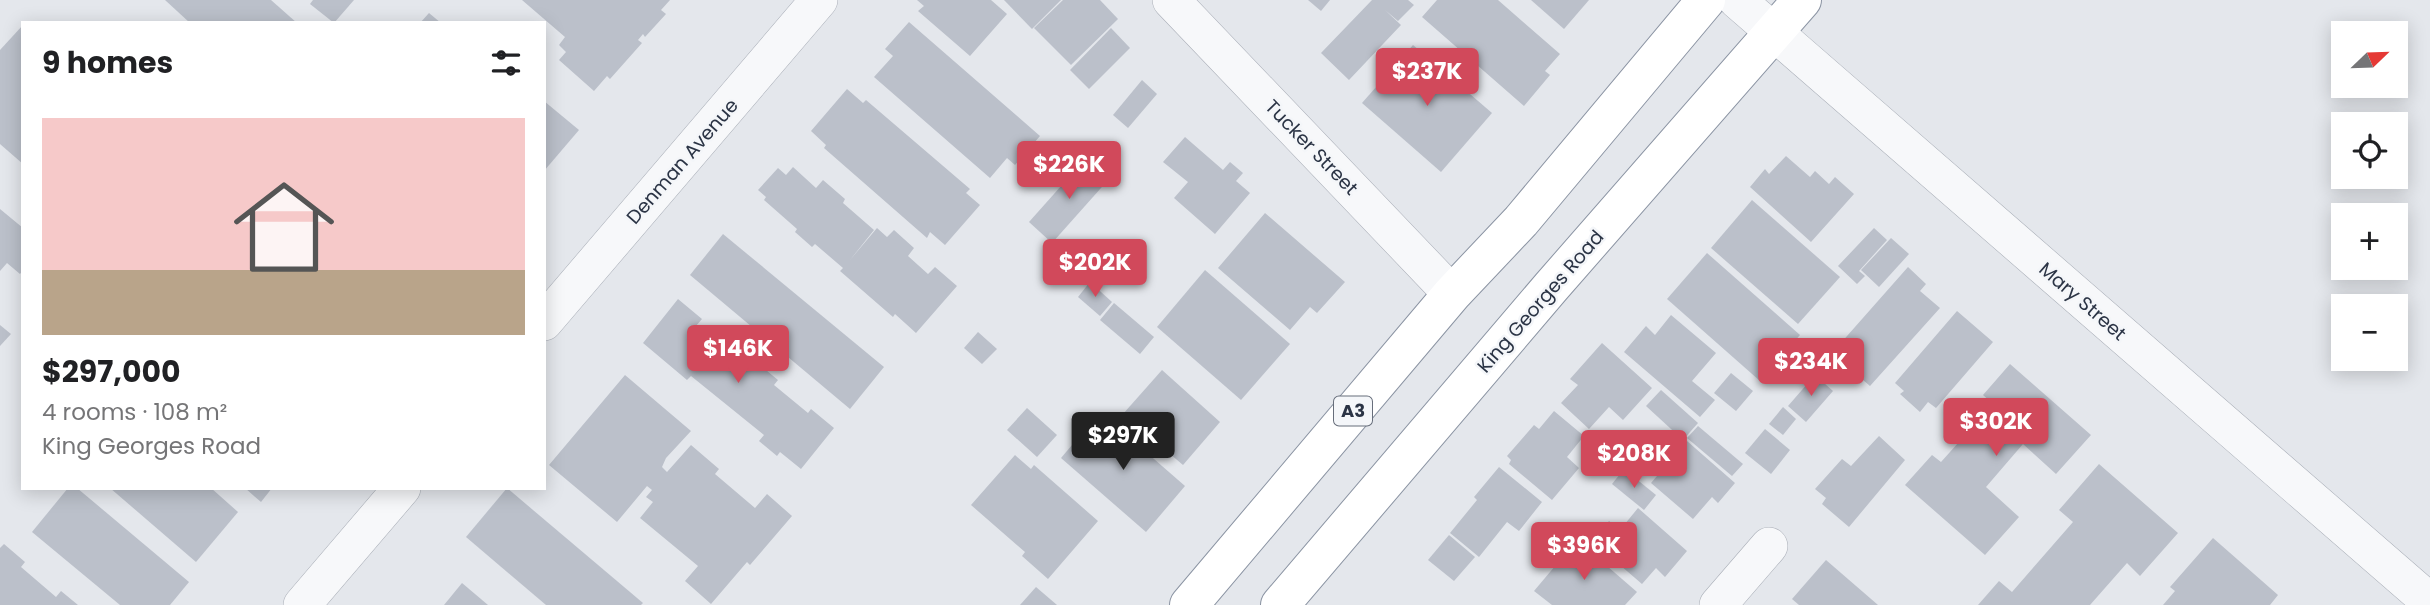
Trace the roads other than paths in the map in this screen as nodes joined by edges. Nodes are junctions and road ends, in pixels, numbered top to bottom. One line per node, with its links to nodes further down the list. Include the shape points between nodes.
1 (819, 0): 8 (street, Denman Avenue)
2 (1171, 0): 7 (street, Tucker Street)
3 (1706, 0): 7 (highway, A3, via 1530,211)
4 (1737, 0): 6 (street, Mary Street)
5 (1802, 0): 6 (highway, King Georges Road)
6 (1774, 32): 11 (street, Mary Street); 14 (highway, King Georges Road)
7 (1452, 294): 13 (highway, A3)
8 (546, 320)
9 (400, 490): 12 (street)
10 (1769, 546): 15 (street)
11 (2430, 602)
12 (302, 605)
13 (1189, 605)
14 (1280, 605)
15 (1718, 605)

